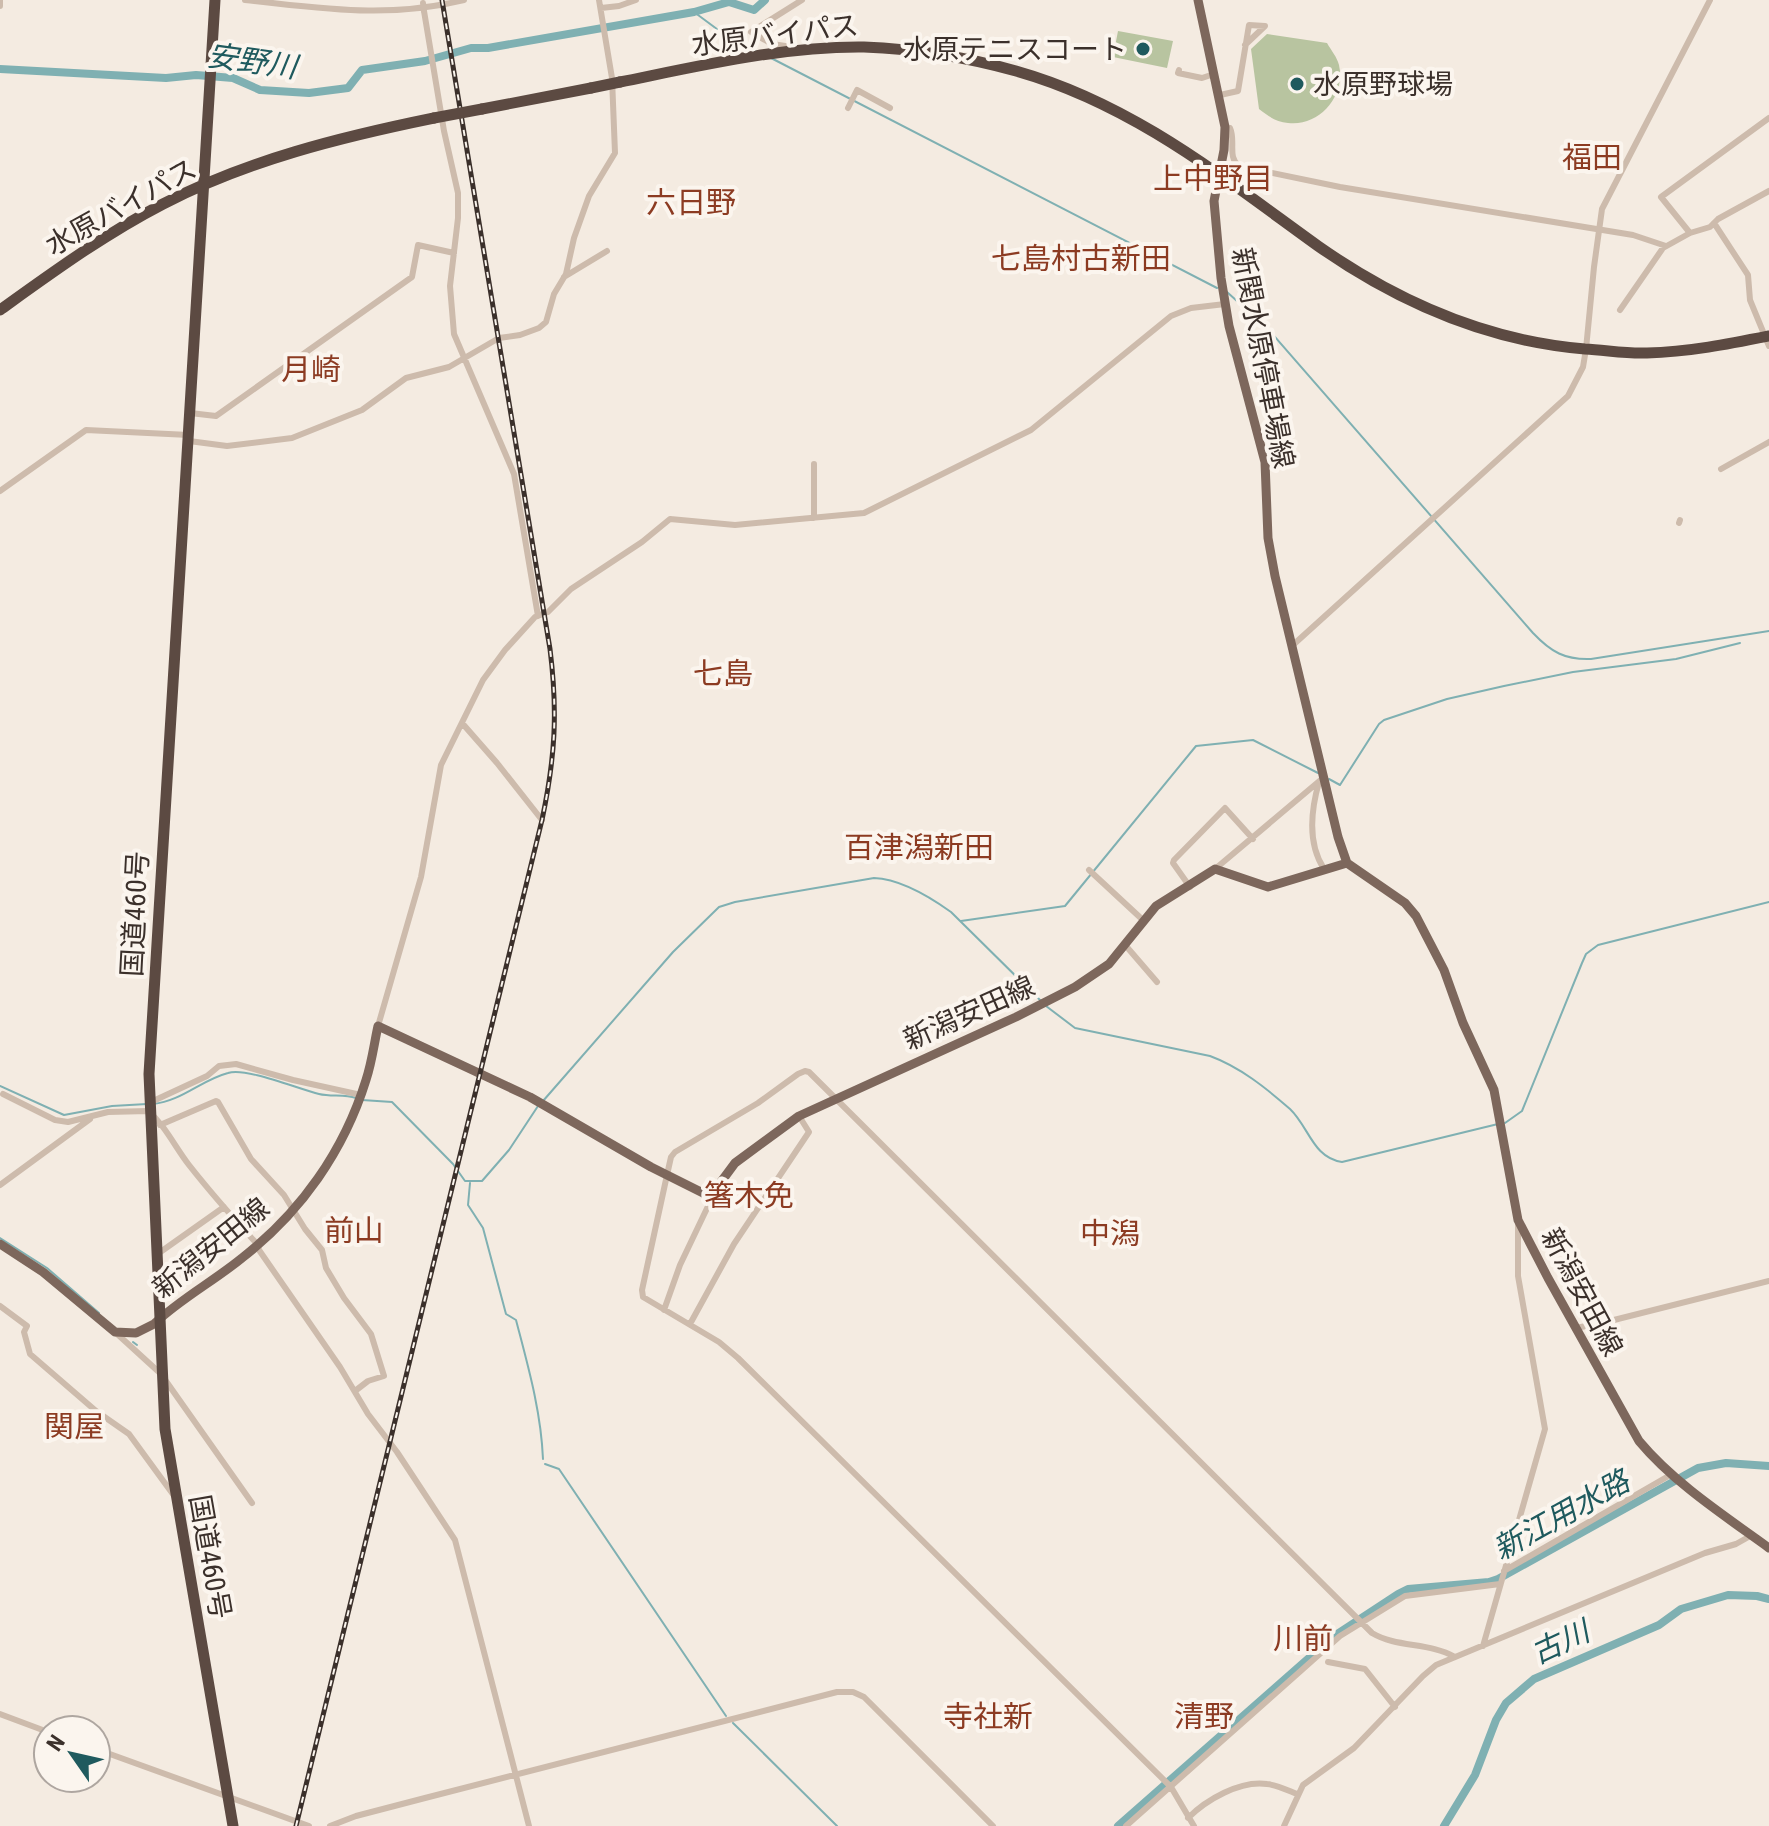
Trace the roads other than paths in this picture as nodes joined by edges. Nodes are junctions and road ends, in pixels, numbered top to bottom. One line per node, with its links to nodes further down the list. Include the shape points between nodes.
1 (215, 0): 20 (highway, 国道460号)
2 (245, 0): 3 (street, via 371,12)
3 (464, 0)
4 (599, 0): 10 (street)
5 (636, 0): 10 (street)
6 (802, 0): 12 (street, via 751,32 772,44)
7 (1198, 0): 14 (main road, 新関水原停車場線)
8 (1710, 0): 28 (street, via 1609,194)
9 (423, 5): 32 (street, via 457,181)
10 (601, 11): 33 (street, via 615,152 589,196)
11 (1245, 45): 15 (street, via 1238,91)
12 (793, 47)
13 (1179, 70): 14 (street, via 1202,78)
14 (1214, 74): 15 (main road, 新関水原停車場線)
15 (1220, 95): 19 (main road, 新関水原停車場線)
16 (848, 108): 17 (street, via 857,90)
17 (890, 108)
18 (1769, 118): 29 (street, via 1661,197)
19 (1225, 127): 21 (main road, 新関水原停車場線); 28 (street, via 1232,132 1232,157 1239,166)
20 (206, 158): 22 (highway, via 212,172); 23 (highway, 国道460号)
21 (1218, 171): 22 (highway, 水原バイパス, bridge, via 1130,118 1018,72 914,50 861,47 705,65 434,118 348,136); 34 (main road, 新関水原停車場線, via 1214,201); 38 (highway, 水原バイパス, via 1320,247 1402,297 1487,331)
22 (234, 173): 23 (highway, 水原バイパス)
23 (204, 185): 25 (highway, 水原バイパス); 26 (highway, 国道460号)
24 (1769, 191): 27 (street)
25 (180, 196): 26 (highway, via 195,198); 35 (highway, 水原バイパス, via 88,248)
26 (202, 211): 40 (highway, 国道460号)
27 (1714, 223): 29 (street); 37 (street, via 1748,275 1750,300)
28 (1598, 229): 30 (street); 38 (street)
29 (1690, 233): 30 (street)
30 (1666, 246): 36 (street)
31 (607, 251): 33 (street)
32 (454, 253): 39 (street, via 452,323); 40 (street, via 418,245 412,277 216,416)
33 (564, 277): 39 (street, via 539,328 499,338)
34 (1224, 300): 46 (street, via 1171,316 1048,418 1000,447 864,513); 48 (main road, 新関水原停車場線, via 1265,462 1268,538)
35 (0, 310)
36 (1620, 310)
37 (1768, 340): 38 (highway, 水原バイパス, via 1645,353)
38 (1586, 349): 48 (street, via 1583,367 1564,400)
39 (463, 357): 41 (street, via 449,367 406,378 362,410 292,438 227,446); 47 (street, via 514,474)
40 (190, 413): 41 (highway, 国道460号)
41 (189, 438): 45 (street, via 77,432); 65 (highway, 国道460号)
42 (1769, 442): 44 (street)
43 (814, 464): 46 (street)
44 (1721, 469)
45 (0, 491)
46 (814, 518): 47 (street, via 735,525 670,519)
47 (538, 616): 49 (street, via 497,660)
48 (1293, 645): 50 (main road, 新関水原停車場線)
49 (462, 723): 51 (street); 61 (street, via 441,765 421,877)
50 (1321, 780): 52 (street); 53 (main road, 新関水原停車場線); 55 (street, via 1313,839)
51 (542, 820)
52 (1253, 839): 54 (street); 57 (street, via 1225,808 1174,860)
53 (1347, 863): 55 (main road); 74 (main road, 新潟安田線, via 1397,896 1416,916 1444,970 1489,1077)
54 (1215, 869): 55 (main road, via 1268,887); 57 (main road, 新潟安田線)
55 (1324, 869)
56 (1091, 872): 58 (street)
57 (1190, 887): 58 (main road, 新潟安田線, via 1156,906)
58 (1144, 921): 59 (main road, 新潟安田線)
59 (1126, 946): 60 (street); 64 (main road, 新潟安田線, via 1109,964 1056,998)
60 (1157, 982)
61 (378, 1026): 63 (main road, 新潟安田線); 69 (main road, via 541,1104)
62 (3, 1094): 66 (street, via 55,1120)
63 (361, 1095): 65 (street, via 236,1064 219,1066); 73 (main road, 新潟安田線, via 328,1166)
64 (835, 1098): 67 (main road, 新潟安田線); 69 (street, via 809,1072 802,1072 675,1152); 93 (street)
65 (151, 1108): 66 (street); 68 (street); 77 (highway, 国道460号)
66 (93, 1116): 70 (street)
67 (799, 1116): 71 (main road, 新潟安田線, via 735,1163); 82 (street, via 809,1132 734,1244)
68 (160, 1125): 72 (street); 73 (street, via 218,1102 251,1159)
69 (667, 1175): 71 (main road); 80 (street, via 642,1290 643,1297)
70 (0, 1185)
71 (710, 1193): 80 (street)
72 (224, 1207): 76 (street); 77 (street)
73 (293, 1210): 76 (main road, 新潟安田線); 86 (street, via 371,1334 384,1376)
74 (1518, 1220): 83 (main road, 新潟安田線); 92 (street, via 1518,1276 1545,1429)
75 (0, 1244): 84 (main road)
76 (258, 1245): 81 (main road, 新潟安田線); 86 (street)
77 (157, 1255): 81 (highway, 国道460号)
78 (1769, 1281): 83 (street)
79 (0, 1306): 88 (street, via 27,1326 30,1354 129,1434)
80 (664, 1310): 82 (street)
81 (161, 1317): 84 (main road, 新潟安田線, via 136,1333); 85 (highway, 国道460号)
82 (690, 1324): 102 (street, via 738,1358)
83 (1575, 1328): 87 (main road, 新潟安田線, via 1639,1441)
84 (115, 1332): 85 (street)
85 (161, 1374): 88 (highway, 国道460号); 89 (street)
86 (355, 1391): 101 (street, via 455,1540)
87 (1672, 1474): 90 (main road, 新潟安田線); 92 (street)
88 (175, 1498): 104 (highway, 国道460号)
89 (252, 1503)
90 (1752, 1535): 91 (main road, 新潟安田線); 94 (street)
91 (1769, 1548)
92 (1502, 1577): 93 (street, via 1405,1596); 94 (street)
93 (1359, 1620): 95 (street, via 1382,1639); 102 (street)
94 (1483, 1646): 95 (street)
95 (1455, 1657): 97 (street, via 1429,1670)
96 (1328, 1662): 97 (street, via 1365,1669)
97 (1395, 1707): 103 (street)
98 (0, 1714): 99 (street)
99 (32, 1726)
100 (112, 1755): 104 (street)
101 (516, 1775): 108 (street); 109 (street); 110 (street, via 853,1692)
102 (1169, 1784): 105 (street); 111 (street)
103 (1297, 1794): 105 (street, via 1253,1784 1221,1795); 113 (street)
104 (229, 1797): 106 (highway, 国道460号); 107 (street)
105 (1188, 1818): 112 (street)
106 (232, 1825)
107 (309, 1826)
108 (330, 1826)
109 (529, 1826)
110 (993, 1826)
111 (1126, 1826)
112 (1194, 1826)
113 (1284, 1826)

